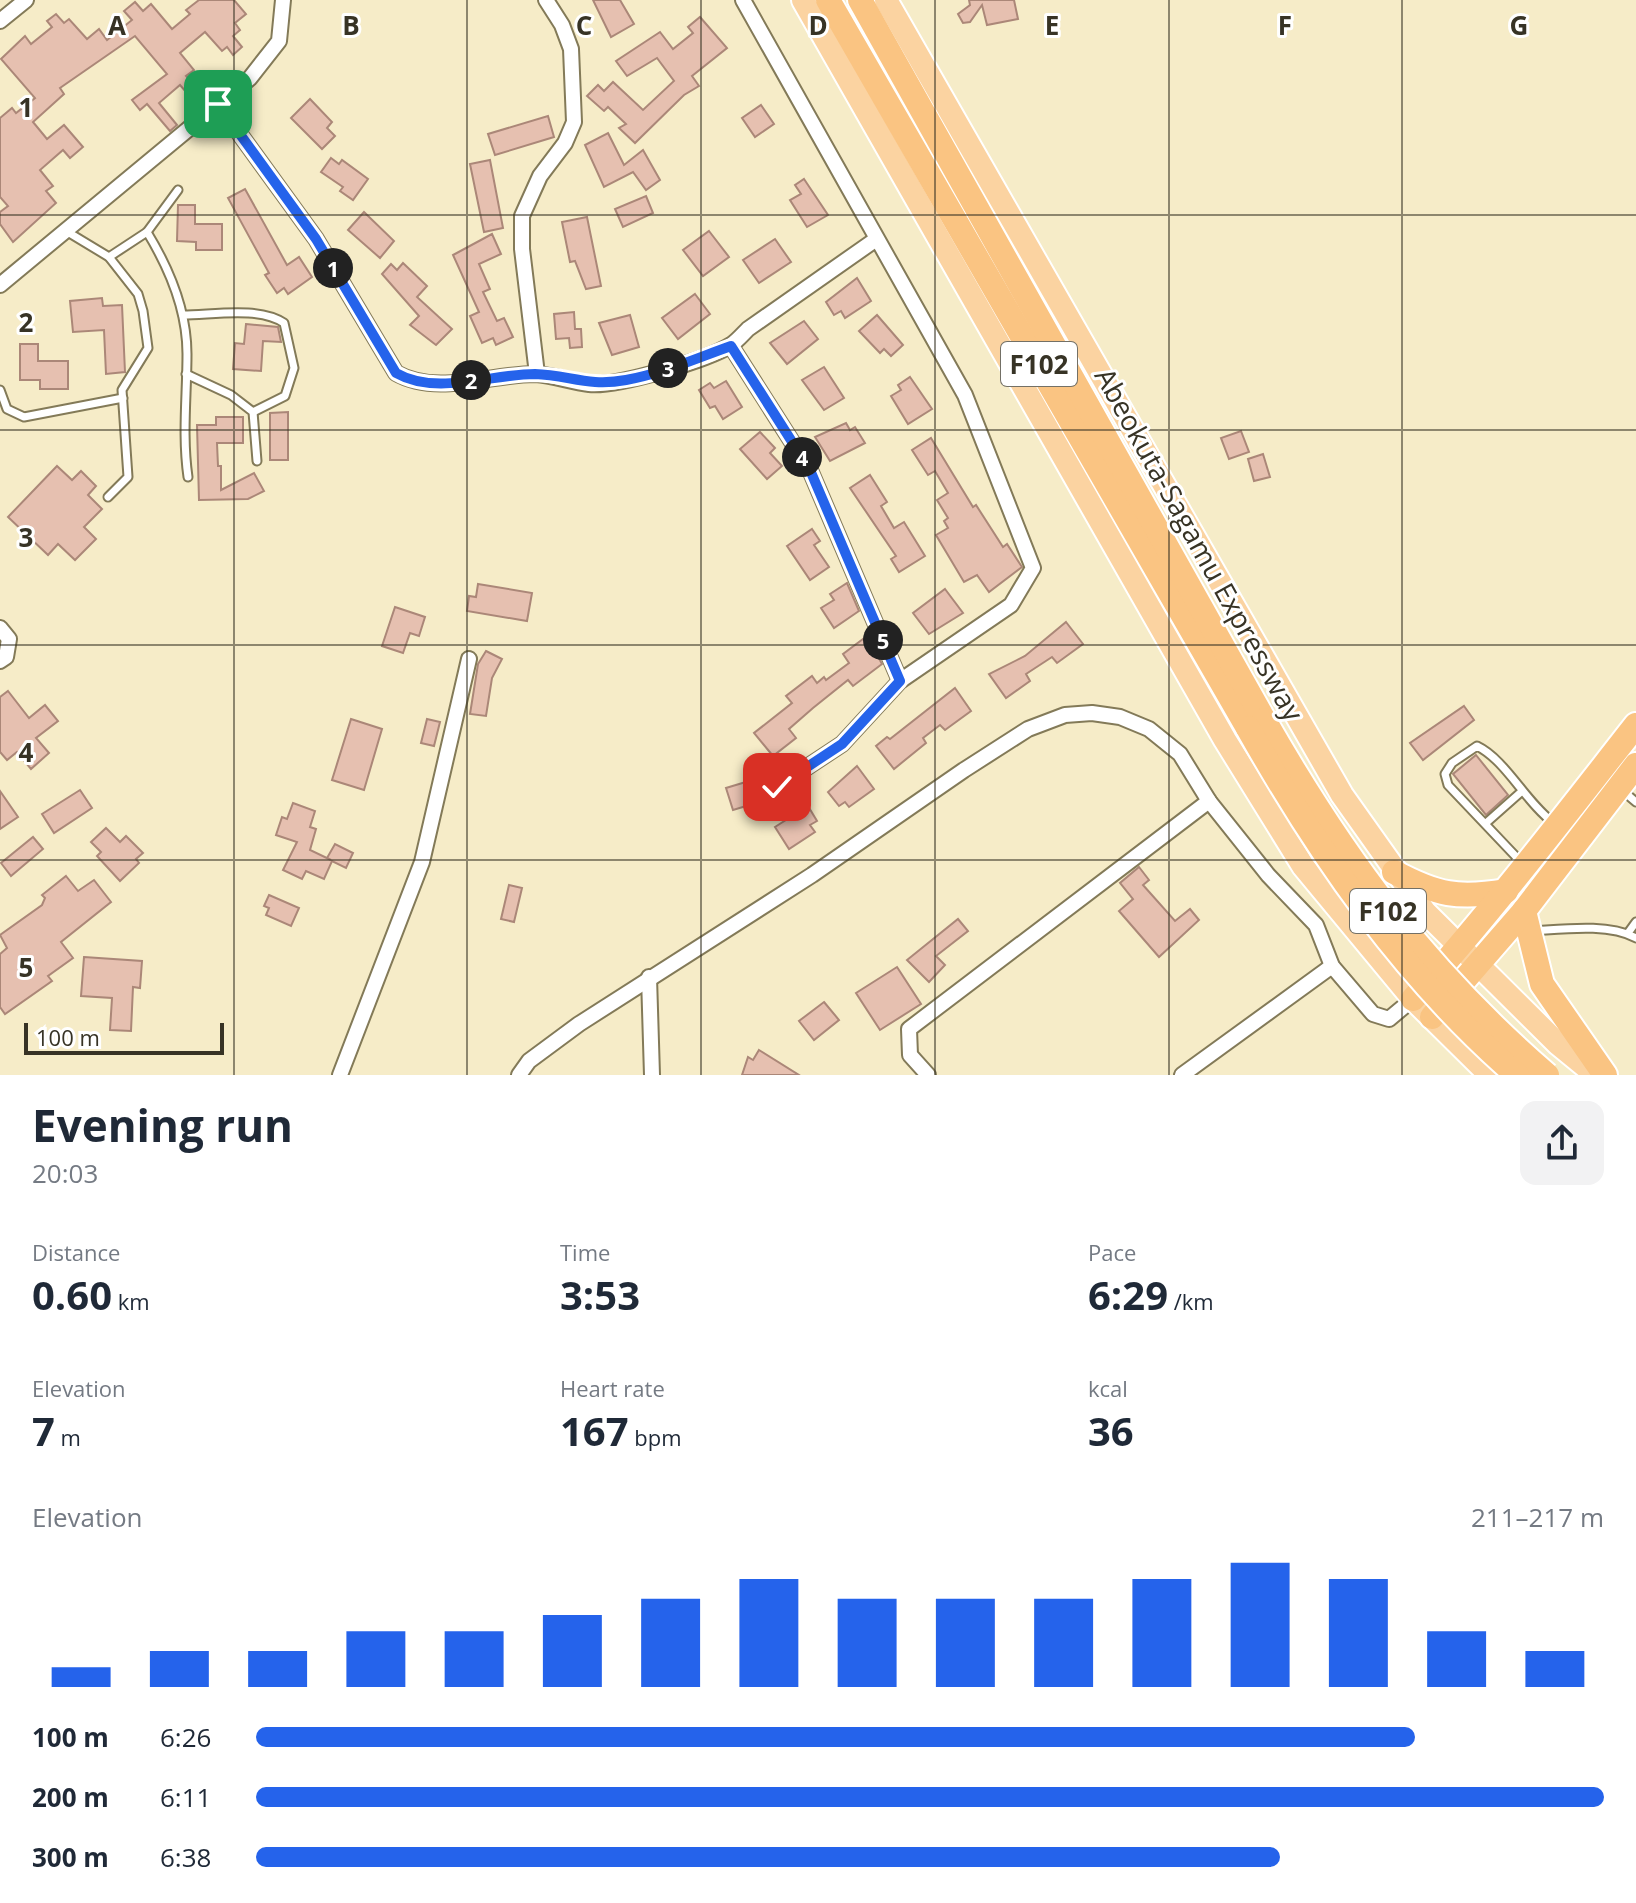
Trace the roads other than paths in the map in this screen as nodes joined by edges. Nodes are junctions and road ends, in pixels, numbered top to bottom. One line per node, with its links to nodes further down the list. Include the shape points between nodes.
1 (26, 0): 9 (street)
2 (283, 0): 10 (street, via 279,41 250,78)
3 (546, 0): 22 (street, via 571,49 574,122 522,216)
4 (743, 0): 16 (street)
5 (803, 0): 12 (main road)
6 (828, 0): 12 (highway, Abeokuta-Sagamu Expressway / F102)
7 (860, 0): 11 (highway, Abeokuta-Sagamu Expressway / F102)
8 (886, 0): 11 (main road)
9 (0, 21)
10 (218, 104): 14 (street); 22 (street, via 316,239 396,373 411,381 435,383)
11 (962, 156): 33 (highway, Abeokuta-Sagamu Expressway / F102); 43 (main road, via 1342,795)
12 (920, 180): 33 (highway, Abeokuta-Sagamu Expressway / F102); 53 (main road, via 1225,740 1303,866)
13 (178, 190): 15 (lane)
14 (64, 230): 17 (lane); 18 (street)
15 (147, 232): 17 (lane); 19 (lane, via 162,256)
16 (875, 240): 20 (street); 32 (street, via 965,395 1033,568 1011,605)
17 (109, 257): 24 (lane, via 138,294 148,348 122,390)
18 (0, 285)
19 (183, 315): 21 (lane); 25 (lane, via 275,317 284,323 294,368 285,396)
20 (731, 346): 22 (street, via 628,380 592,384); 32 (street, via 810,470)
21 (186, 374): 25 (lane); 27 (lane, via 183,434)
22 (537, 374)
23 (0, 390): 24 (lane, via 7,409 24,417)
24 (123, 398): 28 (lane, via 128,477)
25 (253, 412): 26 (lane)
26 (257, 461)
27 (188, 477)
28 (108, 497)
29 (0, 628): 31 (street, via 9,639 6,657)
30 (469, 659): 55 (street, via 422,862)
31 (0, 661)
32 (900, 681): 36 (street, via 842,744)
33 (1256, 724): 61 (highway, Abeokuta-Sagamu Expressway / F102, bridge, via 1318,848 1353,897 1392,946); 62 (highway, Abeokuta-Sagamu Expressway / F102, bridge, via 1365,882 1475,1007)
34 (1636, 725): 41 (highway)
35 (1636, 765): 38 (highway)
36 (777, 787)
37 (1521, 792): 40 (lane); 40 (lane, via 1490,752 1477,746 1452,763 1445,774 1448,785); 41 (lane)
38 (1628, 795): 45 (highway)
39 (1209, 801): 51 (street, via 1316,925); 52 (street, via 1180,754 1149,729 1120,717 1065,715 1028,729); 58 (street, via 909,1029 910,1055)
40 (1486, 823): 42 (lane)
41 (1557, 825): 42 (highway)
42 (1524, 864): 44 (highway)
43 (1394, 872): 44 (highway, via 1450,896); 49 (main road)
44 (1506, 891): 49 (highway)
45 (1526, 921): 47 (lane); 50 (highway); 64 (highway, via 1542,984)
46 (1636, 922): 47 (lane)
47 (1628, 933): 48 (lane)
48 (1636, 938)
49 (1459, 948): 50 (main road); 53 (highway)
50 (1477, 965): 54 (highway); 63 (main road)
51 (1332, 966): 53 (street, via 1373,1014 1389,1019); 59 (street)
52 (649, 977): 56 (street, via 529,1061); 57 (street)
53 (1413, 999): 54 (main road)
54 (1432, 1017): 60 (main road)
55 (340, 1075)
56 (519, 1075)
57 (652, 1075)
58 (928, 1075)
59 (1182, 1075)
60 (1490, 1075)
61 (1517, 1075)
62 (1547, 1075)
63 (1596, 1075)
64 (1605, 1075)

